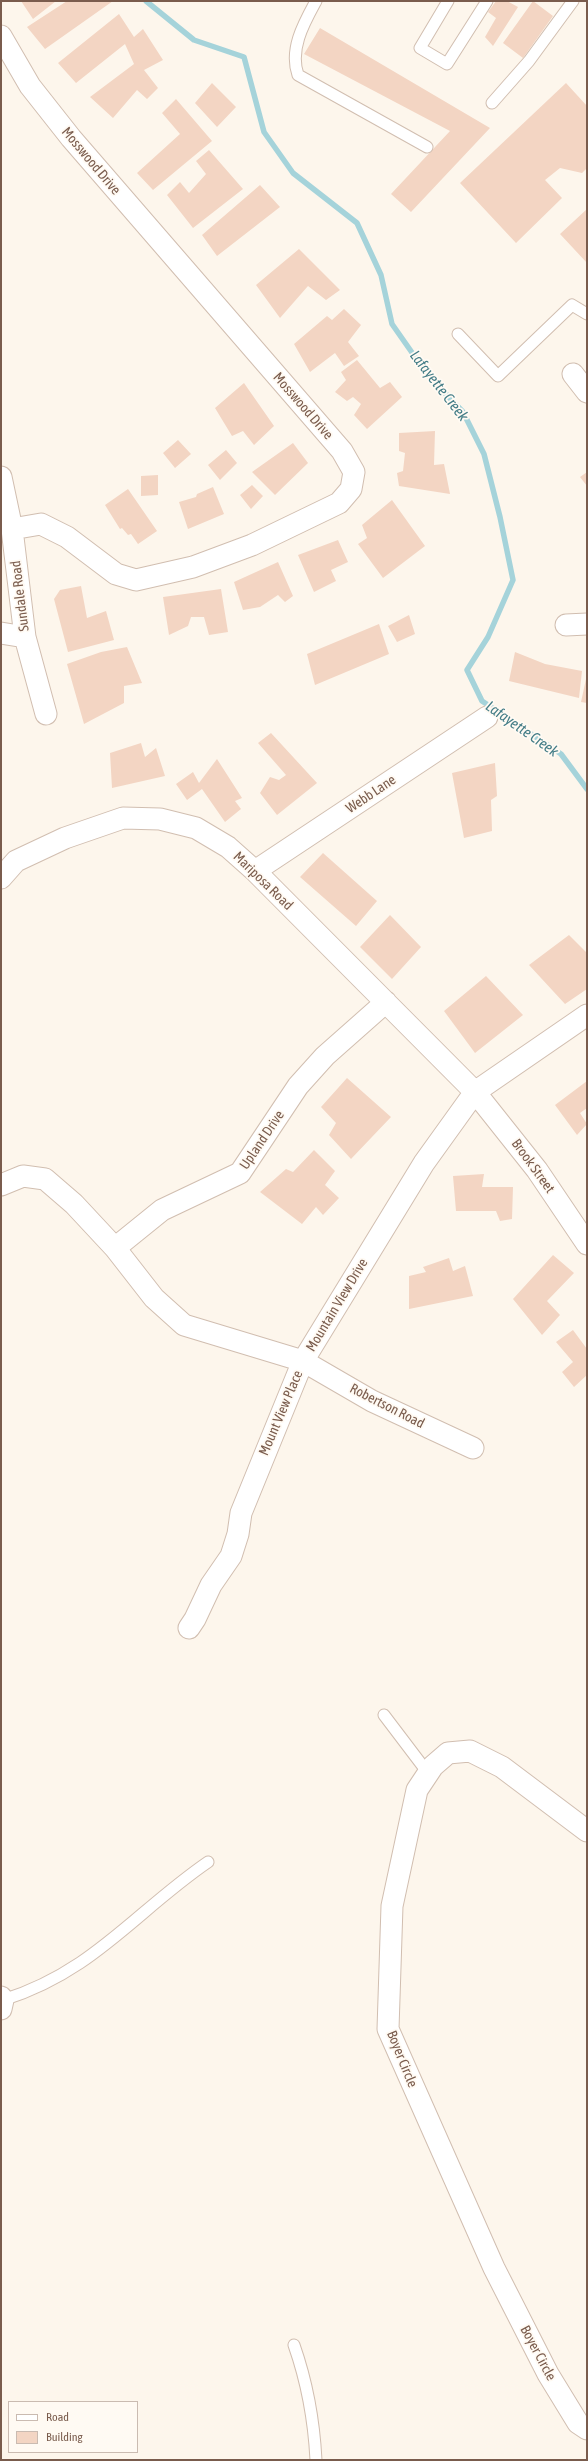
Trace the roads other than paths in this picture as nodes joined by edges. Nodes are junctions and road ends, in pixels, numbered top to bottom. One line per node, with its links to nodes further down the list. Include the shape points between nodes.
1 (316, 1): 7 (lane, via 300,30 295,66 298,75)
2 (448, 1): 3 (lane, via 420,48 447,64)
3 (487, 1)
4 (573, 1): 6 (lane, via 529,61)
5 (1, 36): 13 (street, Mosswood Drive, via 30,86 71,138 342,451 354,472 351,489 339,503 303,522 193,567 136,580 116,574 67,536 41,524)
6 (492, 103)
7 (427, 147)
8 (587, 314): 9 (lane, via 572,305 498,376)
9 (458, 334)
10 (574, 374): 11 (street)
11 (587, 392)
12 (1, 477): 13 (street, Sundale Road)
13 (12, 529): 17 (street, Sundale Road)
14 (587, 624): 15 (street)
15 (566, 625)
16 (1, 633): 17 (street)
17 (25, 637): 18 (street, Sundale Road)
18 (46, 714)
19 (487, 717): 20 (street, Webb Lane)
20 (255, 871): 21 (street, Mariposa Road, via 228,847 196,828 160,818 123,818 65,838 16,861); 22 (street, Mariposa Road)
21 (1, 878)
22 (386, 1002): 24 (street, Mariposa Road); 27 (street, Upland Drive, via 325,1056 298,1086 240,1173 162,1210)
23 (587, 1015): 24 (street, Mountain View Drive)
24 (475, 1092): 26 (street, Brook Street, via 537,1170); 28 (street, Mountain View Drive, via 424,1163)
25 (1, 1185): 27 (street, Mountain View Drive, via 23,1176 45,1179 74,1204)
26 (587, 1244)
27 (115, 1248): 28 (street, Mountain View Drive, via 154,1298 184,1325)
28 (303, 1361): 29 (street, Robertson Road, via 372,1401); 30 (street, Mount View Place, via 258,1465 241,1513 231,1556 211,1585)
29 (473, 1448)
30 (189, 1628)
31 (384, 1715): 32 (lane)
32 (428, 1773): 33 (street, Boyer Circle, via 448,1753 470,1751 502,1767); 37 (street, Boyer Circle, via 417,1790 392,1906 388,2029 494,2268 548,2374 578,2423)
33 (587, 1832)
34 (208, 1862): 35 (lane, via 181,1880 122,1933 63,1975)
35 (2, 2002)
36 (294, 2345): 38 (lane, via 303,2370)
37 (587, 2429)
38 (316, 2460)

